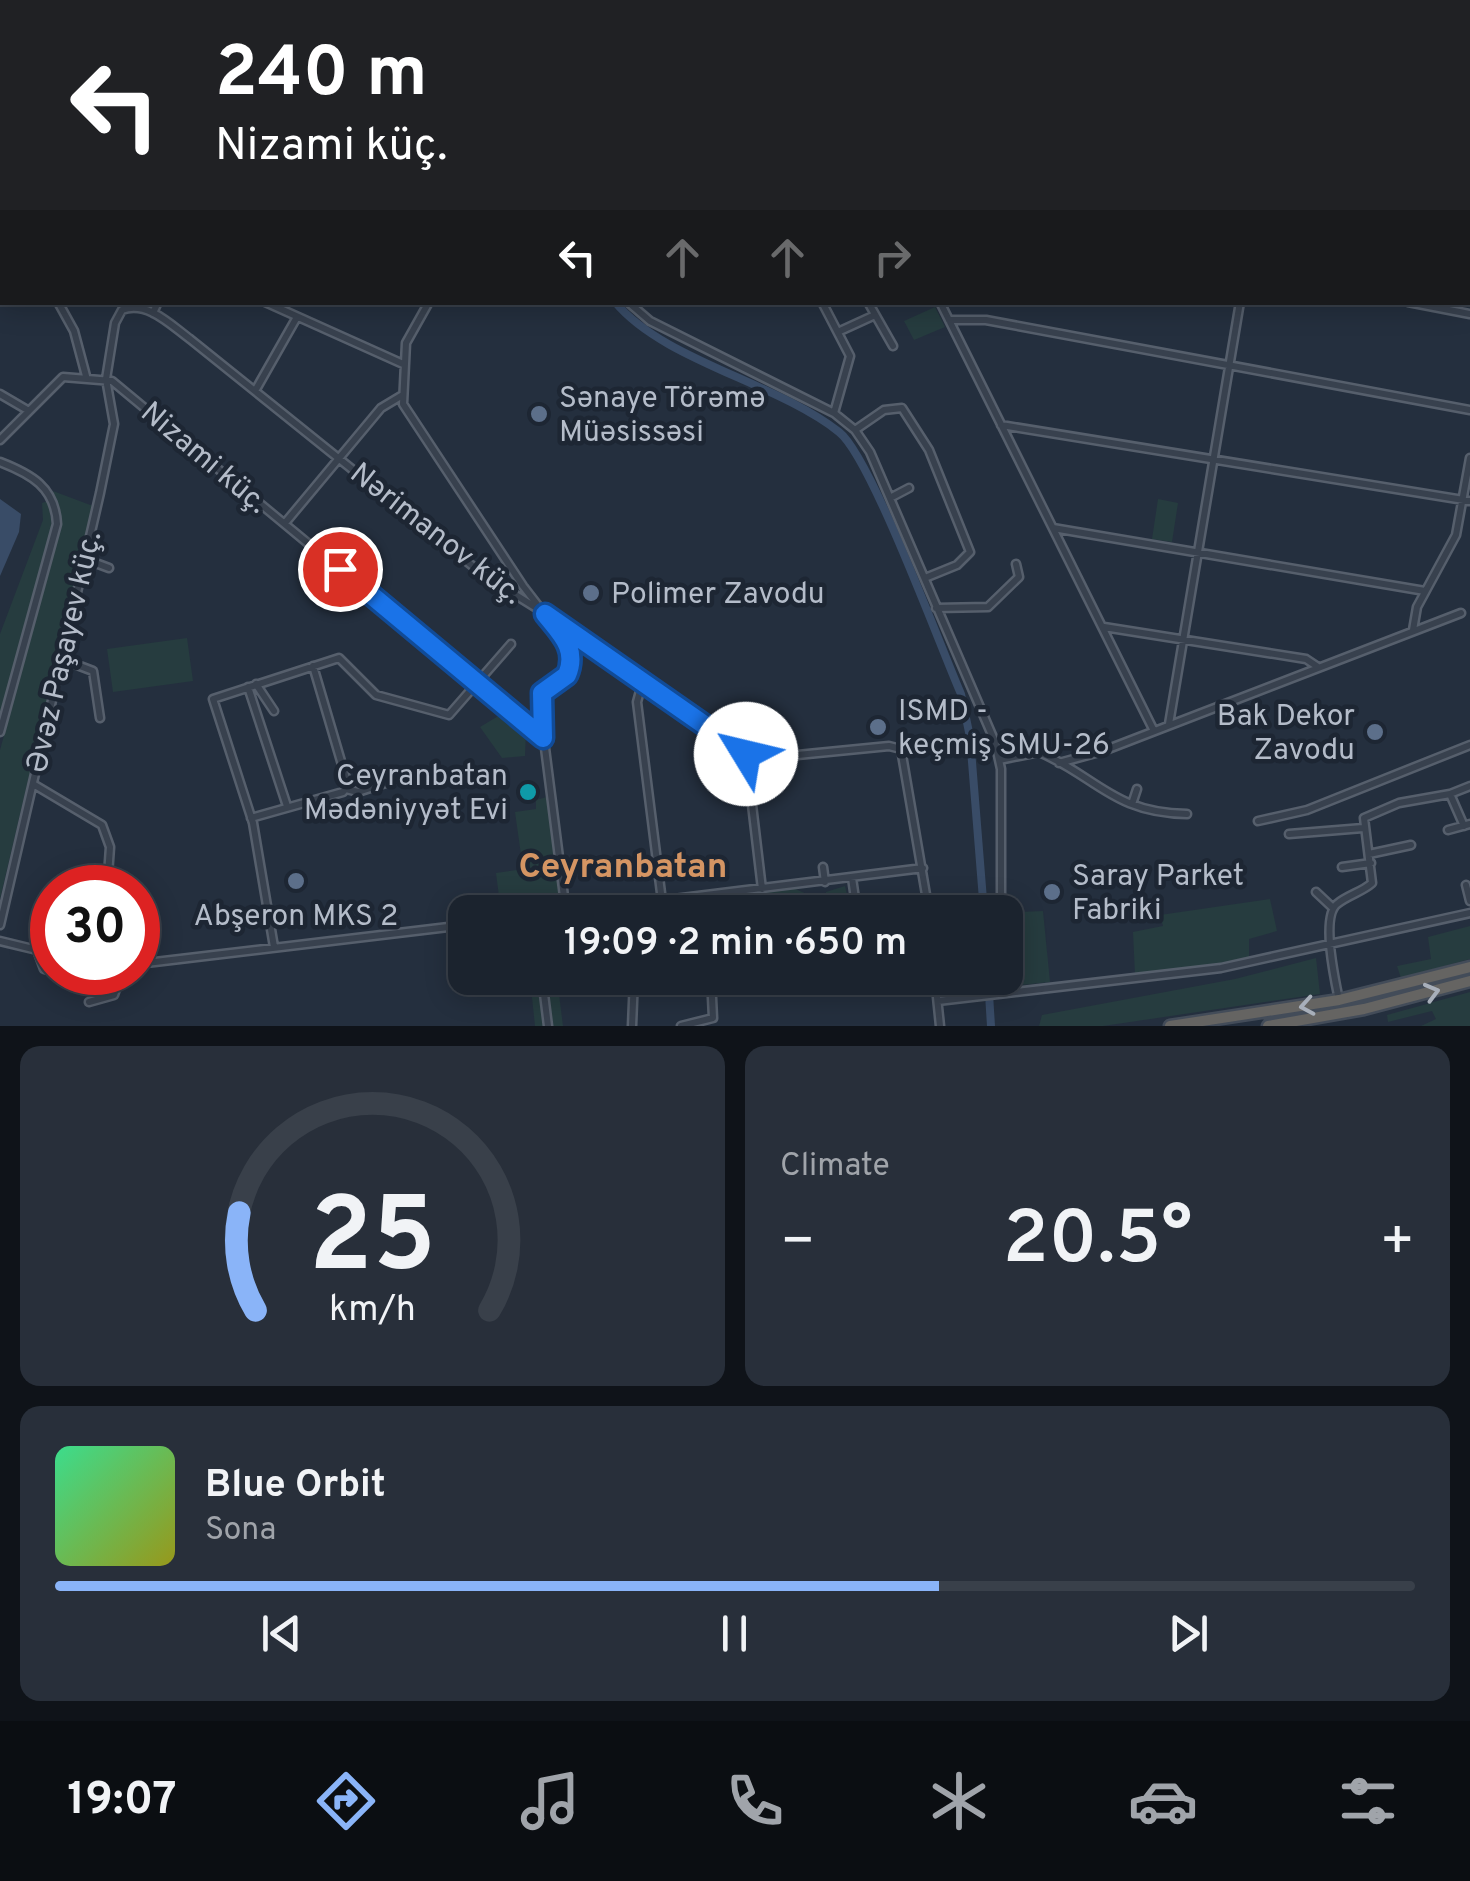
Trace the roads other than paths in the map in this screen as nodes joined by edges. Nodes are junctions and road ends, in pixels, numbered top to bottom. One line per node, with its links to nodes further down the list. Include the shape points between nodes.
1 (60, 305): 23 (street)
2 (156, 305): 13 (street)
3 (271, 305): 17 (street)
4 (415, 305): 14 (street)
5 (427, 305): 14 (street)
6 (631, 305): 30 (street, via 650,321)
7 (823, 305): 19 (street)
8 (870, 305): 16 (street)
9 (941, 305): 18 (street)
10 (1239, 305): 22 (street)
11 (1424, 305): 15 (street)
12 (121, 306): 13 (street); 24 (street)
13 (153, 312): 25 (street, Nərimanov küç.)
14 (423, 312): 21 (street, via 408,337)
15 (1470, 314)
16 (875, 316): 19 (street); 20 (street)
17 (297, 317): 21 (street); 25 (street)
18 (948, 320): 22 (street, via 986,320); 31 (street)
19 (840, 331): 30 (street, via 850,362)
20 (893, 346)
21 (403, 364): 27 (street)
22 (1229, 366): 28 (street); 36 (street)
23 (86, 376): 24 (street); 29 (street, via 58,380)
24 (106, 378): 42 (street, Nizami küç.); 45 (street, Əvəz Paşayev küç., via 114,424)
25 (255, 390): 35 (street, Nərimanov küç.)
26 (0, 394): 29 (street)
27 (400, 396): 35 (street); 52 (street)
28 (1470, 410)
29 (29, 411): 32 (street)
30 (834, 413): 33 (street)
31 (1000, 425): 36 (street); 43 (street)
32 (4, 430): 34 (street)
33 (856, 430): 40 (street); 48 (street, via 884,410 902,408 930,450 970,552)
34 (0, 440)
35 (340, 458): 42 (street); 52 (street, Nərimanov küç., via 485,576)
36 (1213, 458): 41 (street); 44 (street)
37 (1470, 458): 41 (street)
38 (0, 462): 67 (street, via 42,485 57,524)
39 (908, 488): 40 (street)
40 (890, 498): 48 (street)
41 (1466, 501): 49 (street, via 1452,547)
42 (285, 523): 61 (street, Nizami küç.)
43 (1053, 528): 44 (street); 53 (street)
44 (1198, 550): 49 (street); 55 (street)
45 (85, 559): 47 (street); 57 (street, Əvəz Paşayev küç.)
46 (1016, 564): 50 (street, via 1019,576 988,607)
47 (110, 568)
48 (925, 578): 50 (street)
49 (1425, 591): 54 (street)
50 (936, 608): 71 (street)
51 (1462, 612): 54 (street)
52 (545, 614): 60 (street, Nərimanov küç.); 68 (street, via 572,656 567,675 542,693)
53 (1104, 627): 55 (street); 66 (street)
54 (1414, 630): 59 (street)
55 (1182, 638): 59 (street, via 1306,659); 65 (street)
56 (510, 644): 61 (street)
57 (64, 660): 64 (street, via 93,671); 74 (street, Əvəz Paşayev küç.)
58 (312, 666): 61 (street, via 339,658 376,694 444,715 456,712); 62 (street); 77 (street, via 347,772)
59 (1318, 667): 65 (street)
60 (644, 680): 70 (street, Nərimanov küç.); 100 (street, via 637,702)
61 (478, 684): 68 (street, Nizami küç.)
62 (252, 685): 63 (street); 80 (street); 82 (street, via 212,699)
63 (274, 712)
64 (100, 718)
65 (1168, 725): 66 (street)
66 (1154, 731): 72 (street)
67 (0, 732)
68 (543, 738): 99 (street)
69 (1470, 745): 83 (street, via 1307,810)
70 (746, 754): 92 (street, via 901,749); 97 (street)
71 (999, 760): 72 (street, via 1038,752); 104 (street)
72 (1059, 763): 79 (street)
73 (398, 780): 77 (street)
74 (33, 784): 90 (street, via 102,825); 108 (street, Əvəz Paşayev küç.)
75 (1470, 786): 78 (street)
76 (1137, 789): 79 (street)
77 (346, 790): 80 (street)
78 (1450, 794): 84 (street); 85 (street, via 1399,803 1366,816)
79 (1132, 804): 81 (street)
80 (287, 806): 82 (street)
81 (1187, 814)
82 (251, 818): 113 (street)
83 (1258, 820)
84 (1467, 825): 86 (street)
85 (1363, 828): 87 (street); 89 (street)
86 (1448, 830)
87 (1288, 834)
88 (1410, 845): 89 (street)
89 (1370, 859): 93 (street); 106 (street, via 1370,885)
90 (109, 865)
91 (823, 867): 95 (street)
92 (923, 868): 94 (street); 103 (street)
93 (1342, 868)
94 (852, 878): 95 (street); 102 (street)
95 (825, 882): 97 (street)
96 (1466, 885): 105 (street)
97 (762, 889): 101 (street)
98 (1316, 892): 106 (street)
99 (566, 895)
100 (661, 895)
101 (712, 895)
102 (854, 895)
103 (926, 895)
104 (1002, 895)
105 (1470, 901)
106 (1332, 908): 111 (street)
107 (1470, 913): 111 (street)
108 (0, 926)
109 (448, 927): 113 (street)
110 (0, 940): 112 (street)
111 (1330, 945): 122 (street, via 1221,968); 123 (street)
112 (30, 947)
113 (274, 948): 114 (street)
114 (160, 961)
115 (1470, 967): 123 (highway)
116 (1470, 981): 126 (highway, one-way to 116)
117 (114, 995): 125 (street)
118 (544, 995): 128 (street)
119 (633, 995): 129 (street)
120 (712, 995): 130 (street, via 713,1018)
121 (937, 995): 124 (street)
122 (980, 996): 124 (street)
123 (1339, 1000): 126 (highway, via 1359,1004); 132 (highway, one-way to 132)
124 (938, 1001): 131 (street)
125 (89, 1002)
126 (1340, 1013): 127 (highway)
127 (1320, 1022): 133 (highway)
128 (548, 1026)
129 (632, 1026)
130 (681, 1026)
131 (940, 1026)
132 (1170, 1026)
133 (1268, 1026)

